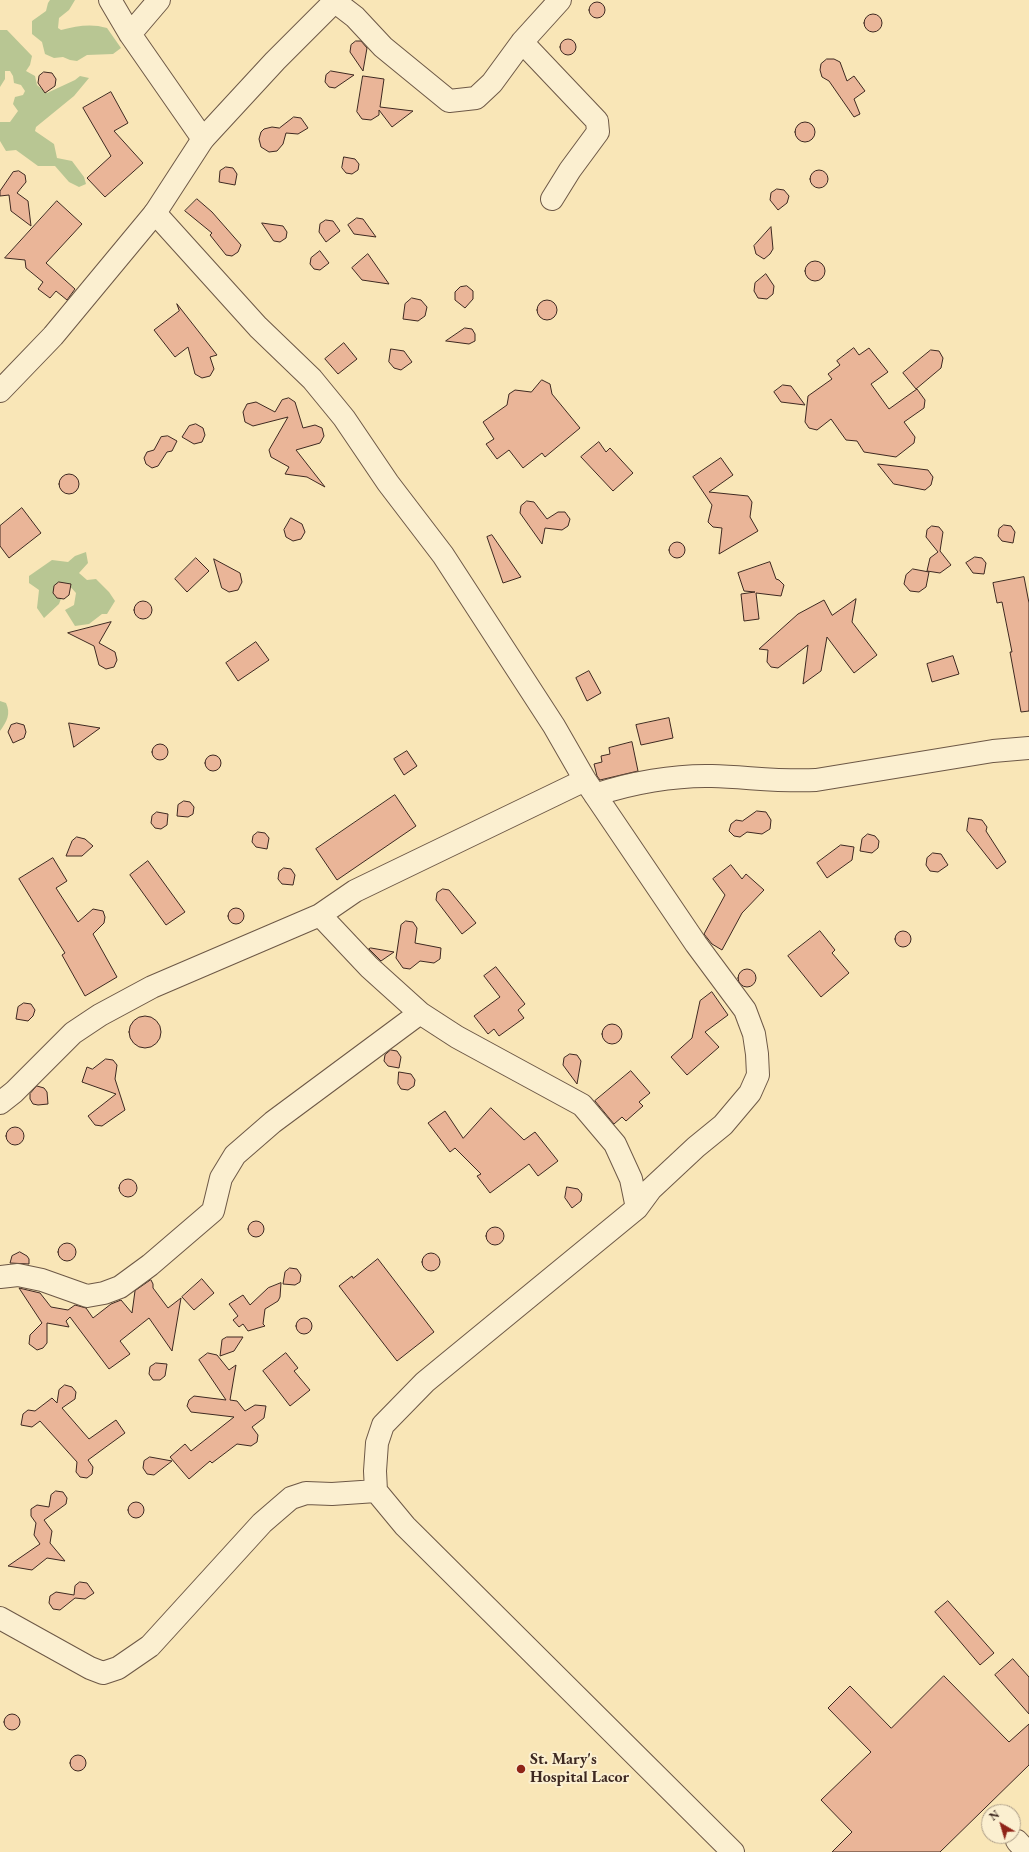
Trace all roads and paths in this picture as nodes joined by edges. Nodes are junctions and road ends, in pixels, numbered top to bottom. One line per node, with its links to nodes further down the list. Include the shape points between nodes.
1 (110, 0): 5 (street)
2 (159, 0): 5 (street)
3 (560, 0): 6 (street)
4 (334, 1): 6 (street, via 356,17 383,46 450,101 476,98 492,83); 7 (street)
5 (130, 34): 7 (street)
6 (522, 42): 8 (street, via 597,121 598,126 598,132)
7 (203, 139): 9 (street)
8 (552, 199)
9 (154, 213): 10 (street, via 53,336); 12 (street, via 258,327 312,379 344,418 388,483 443,555 554,726)
10 (0, 391)
11 (1029, 748): 12 (street, via 993,751 816,780 710,776 658,780 614,788)
12 (590, 787): 13 (street, via 355,891); 16 (street, via 700,949 745,1010 754,1034 757,1054 758,1075 750,1093 723,1125 651,1189)
13 (320, 915): 14 (street, via 369,967); 15 (street, via 152,987 100,1015 73,1033)
14 (420, 1012): 16 (street, via 457,1037 582,1106 615,1144 631,1179); 17 (street, via 300,1102 235,1155 221,1178 213,1211 120,1287 87,1296 42,1280 18,1275)
15 (0, 1103)
16 (637, 1208): 18 (street, via 431,1377 383,1425 377,1443)
17 (0, 1277)
18 (376, 1491): 19 (street, via 306,1493 291,1498 262,1523 150,1646 118,1668 103,1673 90,1668); 20 (street, via 405,1526)
19 (0, 1618)
20 (733, 1852)

